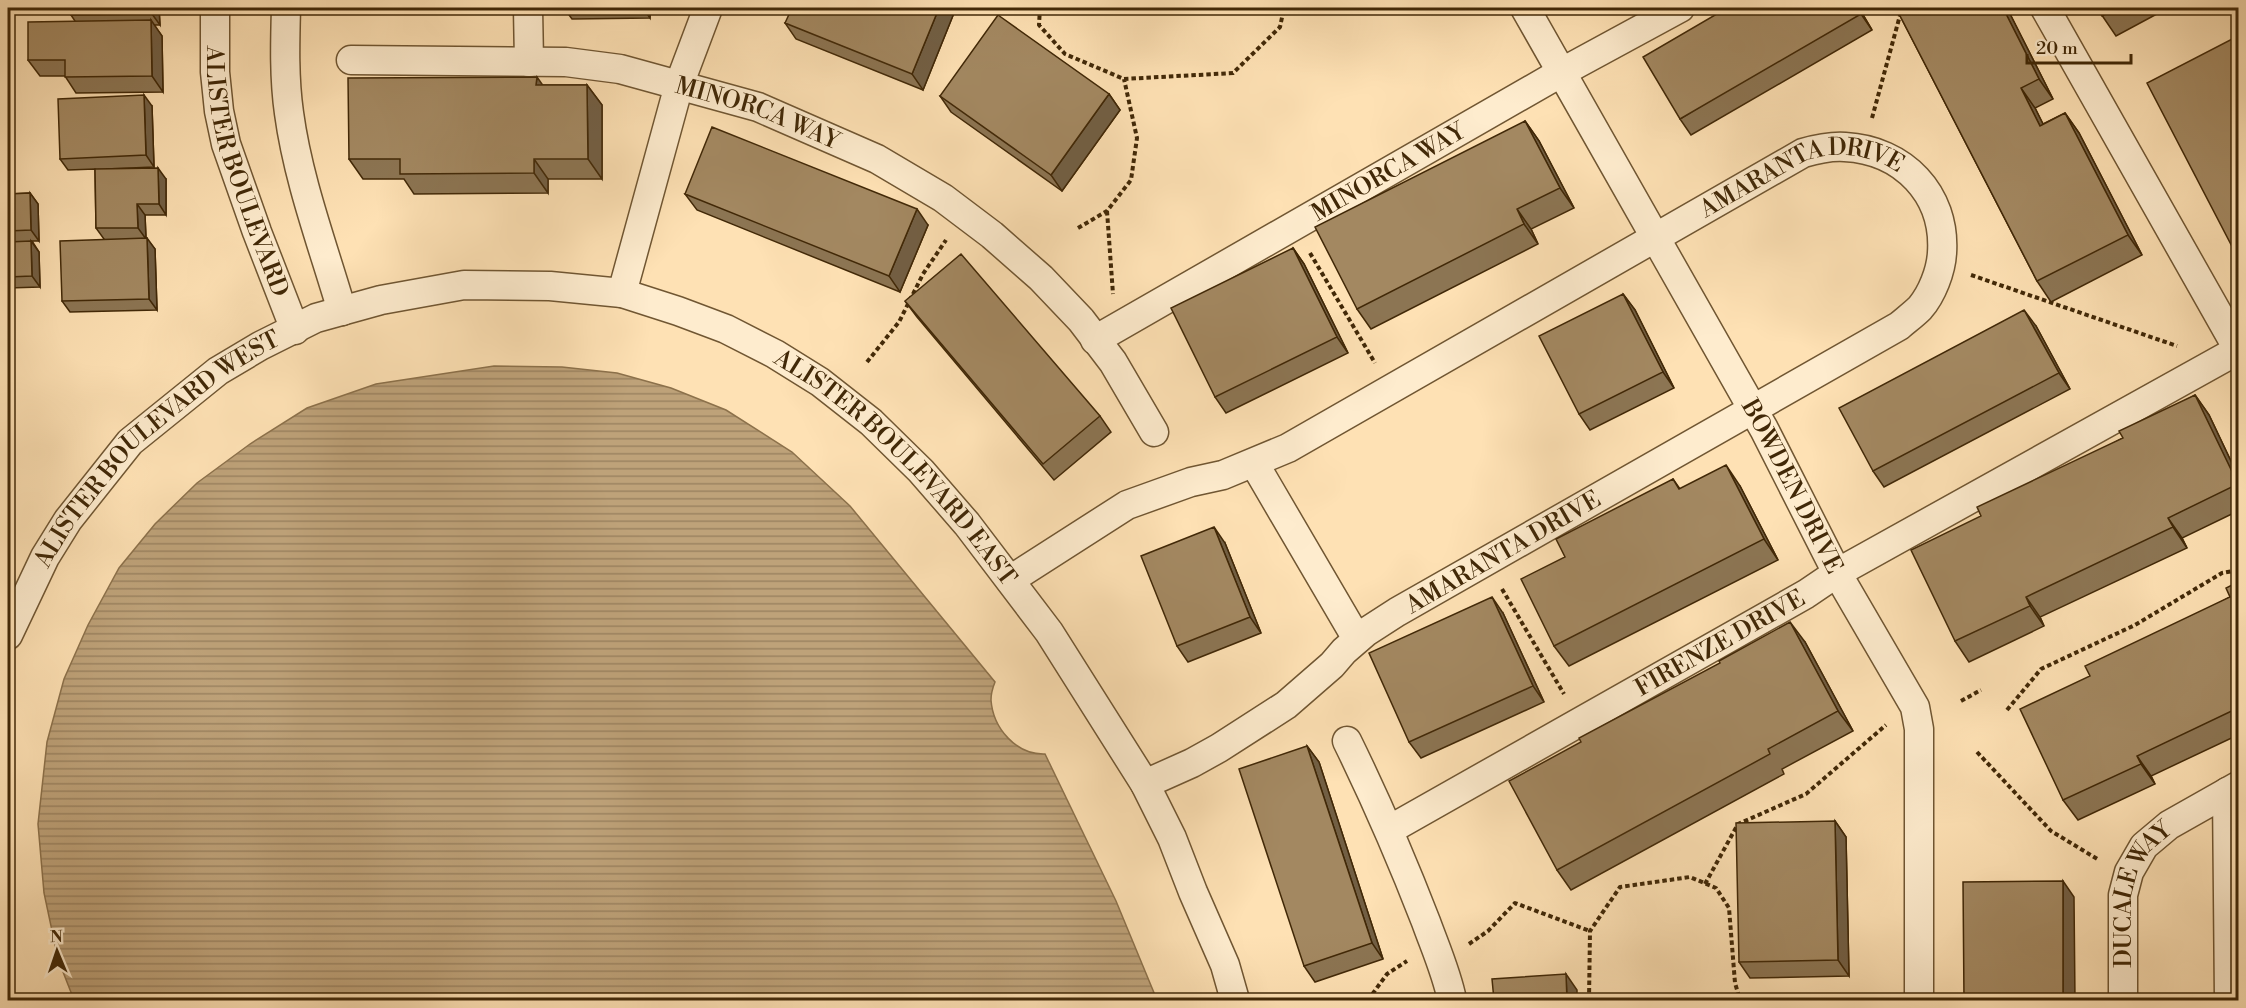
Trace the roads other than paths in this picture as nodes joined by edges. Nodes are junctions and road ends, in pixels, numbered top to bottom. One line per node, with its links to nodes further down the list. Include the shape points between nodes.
1 (215, 8): 14 (street, ALISTER BOULEVARD, via 215,72 226,144 257,232)
2 (286, 8): 14 (street, ALISTER BOULEVARD, via 284,58 289,113)
3 (528, 8): 9 (street)
4 (708, 8): 11 (street)
5 (1525, 8): 10 (street, BOWDEN DRIVE)
6 (1680, 8): 10 (street, MINORCA WAY)
7 (2045, 8): 16 (street)
8 (351, 60): 9 (street, MINORCA WAY)
9 (529, 62): 11 (street, MINORCA WAY, via 620,69)
10 (1562, 72): 12 (street, BOWDEN DRIVE); 15 (street, MINORCA WAY)
11 (679, 86): 13 (street); 15 (street, MINORCA WAY, via 758,107 878,159 943,198 992,235 1041,278 1081,321)
12 (1655, 237): 17 (street, BOWDEN DRIVE); 17 (street, AMARANTA DRIVE, via 1803,153 1823,148 1866,149 1887,157 1908,171 1934,203 1942,222 1941,267 1921,307 1899,326); 19 (street, AMARANTA DRIVE, via 1299,442)
13 (622, 293): 14 (street, ALISTER BOULEVARD EAST, via 550,286 464,285 381,300); 21 (street, ALISTER BOULEVARD EAST, via 726,329 820,382 871,422 921,471)
14 (318, 320): 22 (street, ALISTER BOULEVARD WEST, via 260,346 218,371 130,442 68,520 45,557)
15 (1106, 333): 18 (street, MINORCA WAY, via 1113,363)
16 (2238, 350): 20 (street, FIRENZE DRIVE)
17 (1753, 410): 20 (street, BOWDEN DRIVE); 23 (street, AMARANTA DRIVE, via 1397,612)
18 (1154, 432)
19 (1254, 463): 21 (street, AMARANTA DRIVE, via 1127,505); 23 (street)
20 (1837, 573): 27 (street, FIRENZE DRIVE); 30 (street, BOWDEN DRIVE, via 1917,714)
21 (1010, 580): 25 (street, ALISTER BOULEVARD EAST, via 1049,632)
22 (8, 635)
23 (1357, 639): 25 (street, AMARANTA DRIVE, via 1286,705 1192,763)
24 (1347, 741): 27 (street)
25 (1145, 784): 28 (street, ALISTER BOULEVARD EAST, via 1172,838)
26 (2233, 789): 31 (street, DUCALE WAY, via 2169,825 2144,846 2129,872 2122,895); 32 (street, DUCALE WAY)
27 (1389, 830): 29 (street)
28 (1235, 1000)
29 (1452, 1000)
30 (1919, 1000)
31 (2123, 1000)
32 (2229, 1000)

